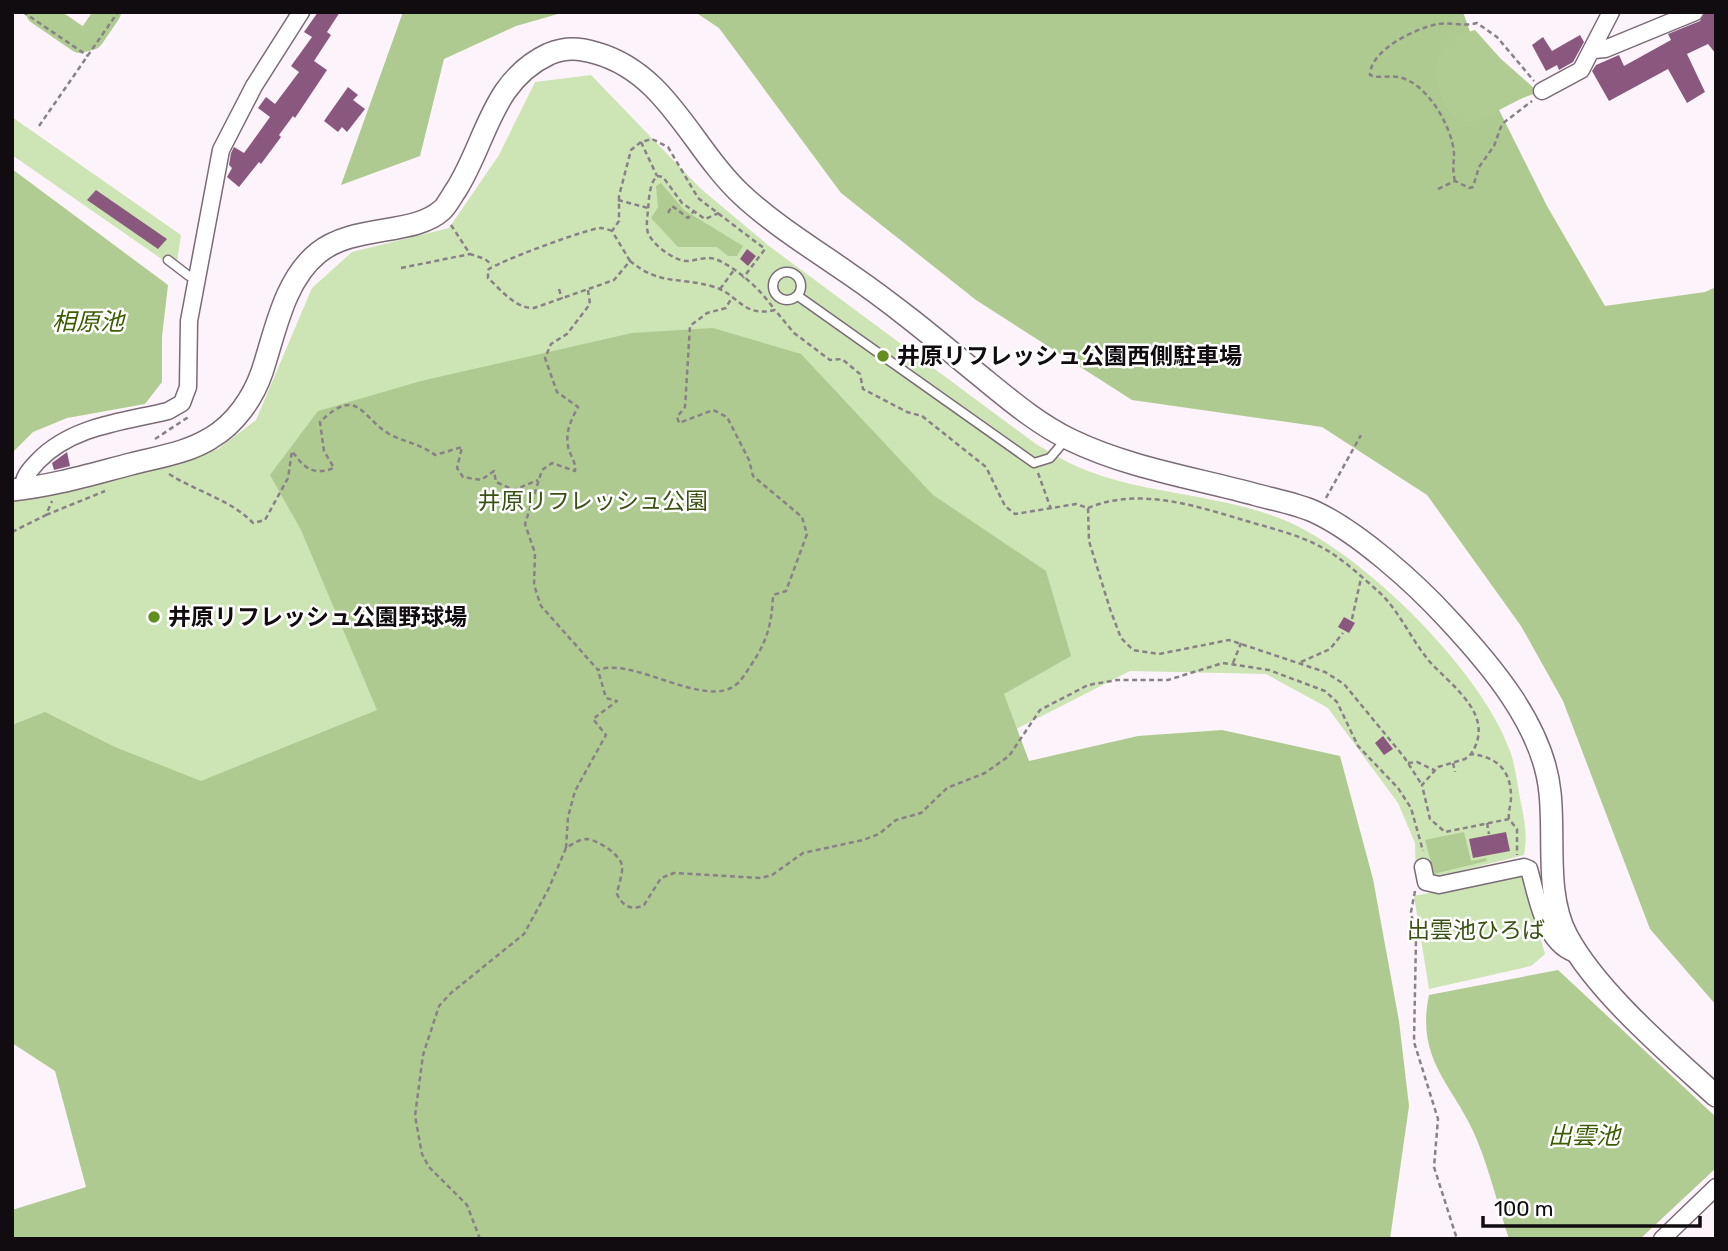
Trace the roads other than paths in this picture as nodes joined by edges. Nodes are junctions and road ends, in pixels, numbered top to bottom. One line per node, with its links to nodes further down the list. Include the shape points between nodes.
1 (301, 12): 10 (street, via 221,149 189,321 188,387 182,403 168,411 67,438 50,449)
2 (1611, 12): 4 (street)
3 (1695, 12): 4 (street)
4 (1594, 50): 5 (street, via 1581,70)
5 (1542, 91)
6 (168, 261): 7 (lane)
7 (189, 276)
8 (798, 296): 9 (lane, via 1034,463 1050,458)
9 (1067, 438): 10 (street, via 1032,418 888,300 759,209 720,172 657,89 641,75 618,59 577,48 554,52 511,81 487,119 470,169 441,211 422,220 340,238 311,258 285,302 258,382 245,406 214,437 179,452); 12 (street, via 1120,459 1318,514 1375,552 1448,618 1506,690 1543,759 1550,786 1556,903)
10 (18, 489)
11 (1424, 874): 12 (street, via 1439,885 1529,869 1554,938 1566,952)
12 (1579, 955): 13 (street, via 1623,1007)
13 (1716, 1096)
14 (1716, 1187): 15 (street)
15 (1662, 1239)

